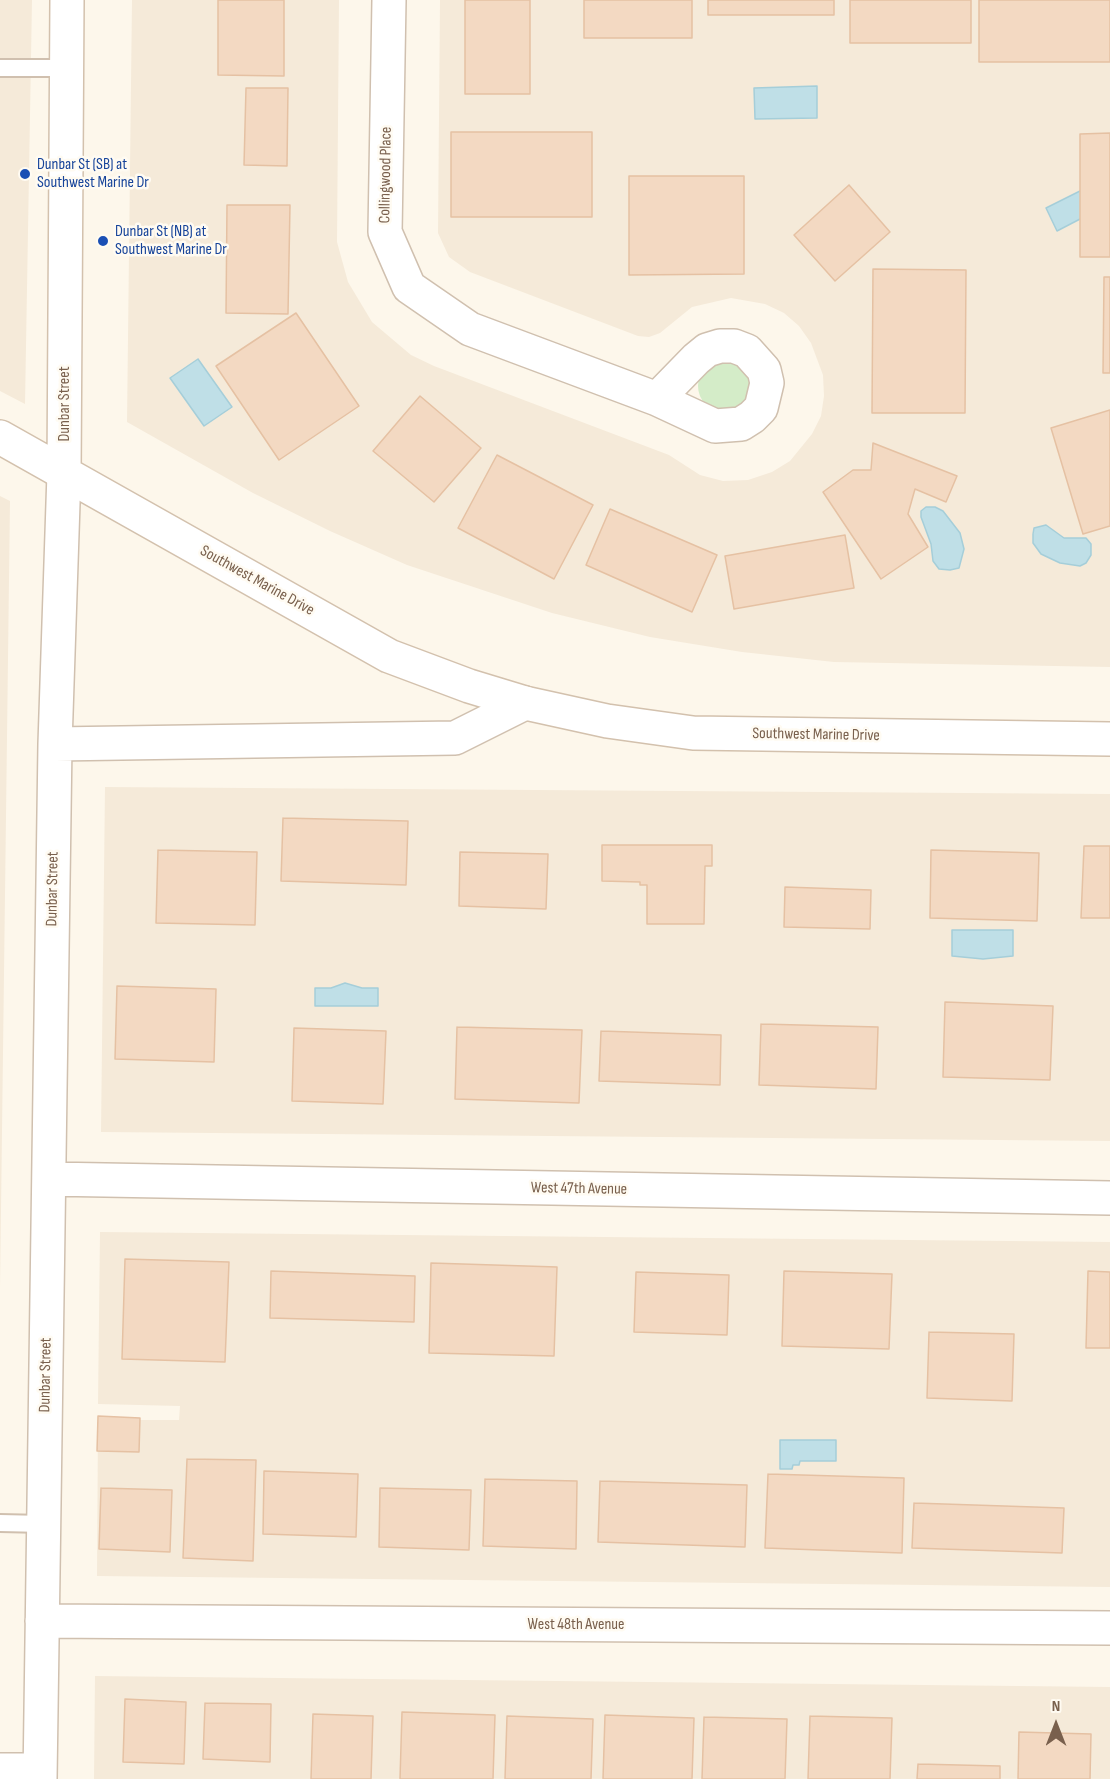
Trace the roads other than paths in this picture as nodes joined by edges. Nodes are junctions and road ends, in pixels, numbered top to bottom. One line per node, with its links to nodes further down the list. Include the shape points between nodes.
1 (68, 0): 4 (street, Dunbar Street)
2 (389, 0): 5 (street, Collingwood Place, via 385,232 409,287 470,329)
3 (0, 68): 4 (lane)
4 (67, 68): 7 (street, Dunbar Street)
5 (657, 399)
6 (0, 437): 7 (street, Southwest Marine Drive)
7 (64, 473): 8 (street, Southwest Marine Drive, via 389,656); 10 (street, Dunbar Street)
8 (525, 703): 9 (street, Southwest Marine Drive, via 607,721 693,733); 10 (street, via 455,738)
9 (1110, 739)
10 (55, 744): 11 (street, Dunbar Street)
11 (49, 1179): 12 (street, West 47th Avenue); 14 (street, Dunbar Street)
12 (1110, 1198)
13 (0, 1523): 14 (lane)
14 (44, 1524): 15 (street, Dunbar Street)
15 (42, 1621): 16 (street, West 48th Avenue); 18 (street, Dunbar Street)
16 (1110, 1628)
17 (0, 1770): 18 (street)
18 (40, 1774)

